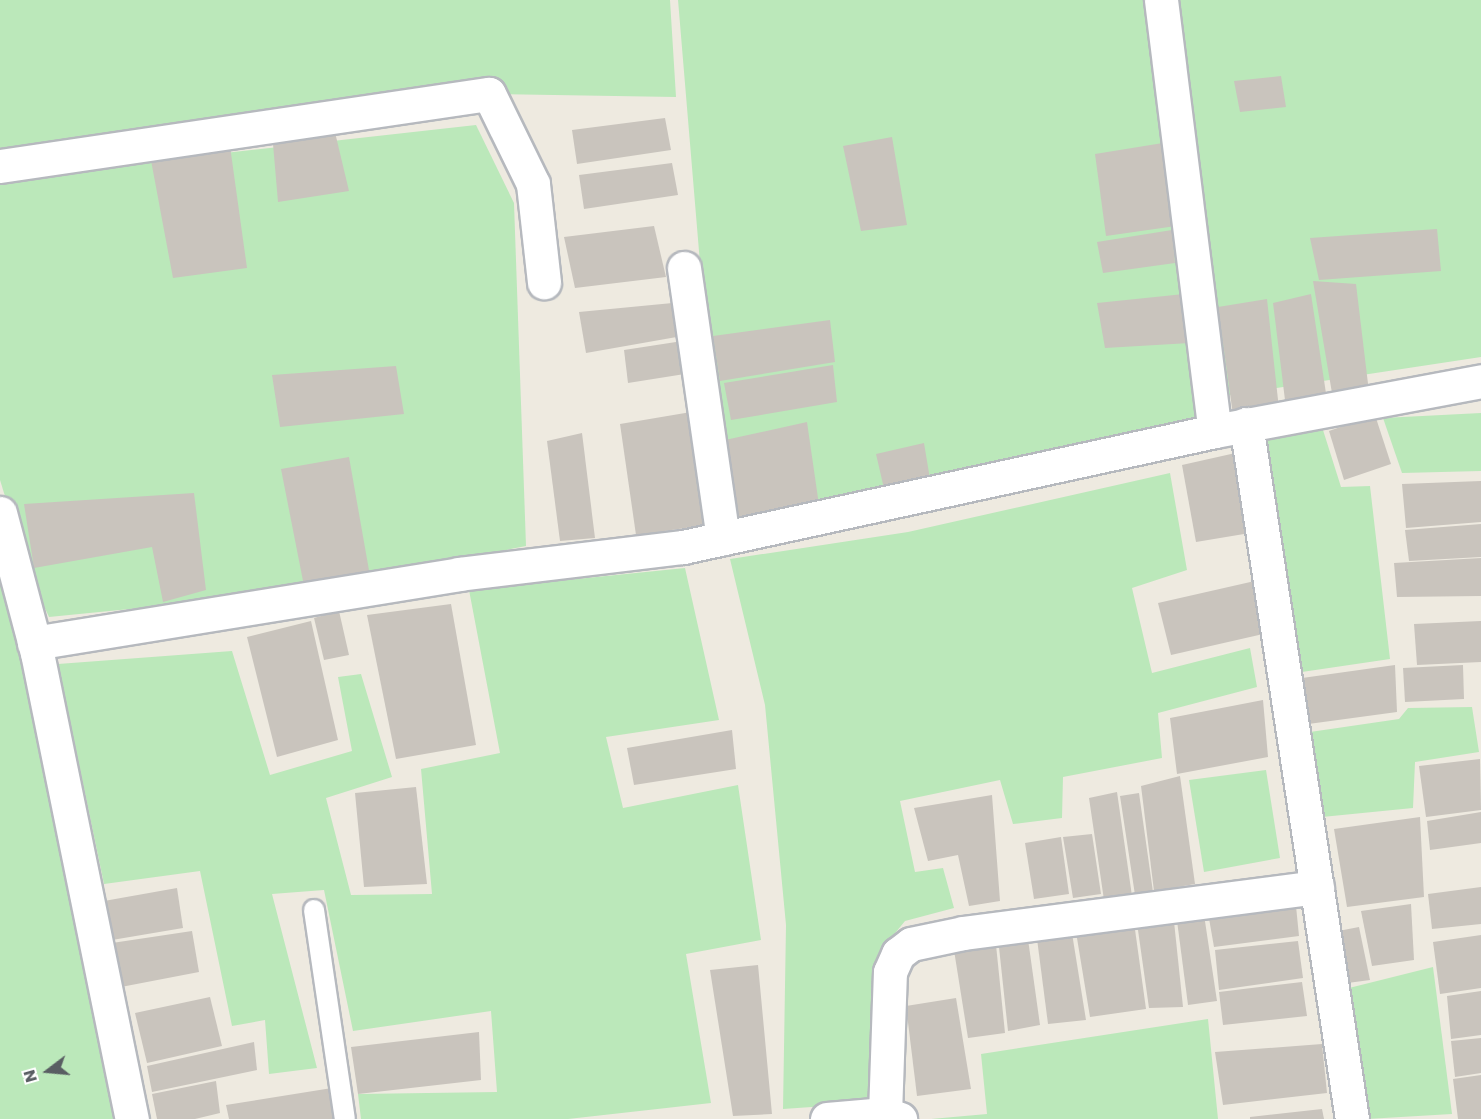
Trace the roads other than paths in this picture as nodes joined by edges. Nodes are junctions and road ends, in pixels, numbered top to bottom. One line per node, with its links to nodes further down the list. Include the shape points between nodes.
1 (1161, 0): 7 (street)
2 (0, 166): 4 (street, via 489,94 533,184)
3 (684, 268): 9 (street)
4 (544, 282)
5 (1481, 381): 6 (street)
6 (1246, 424): 7 (street); 11 (street)
7 (1215, 431): 9 (street)
8 (0, 513): 10 (street)
9 (723, 538): 10 (street, via 683,547 459,574)
10 (34, 643): 14 (street)
11 (1317, 887): 13 (street, via 963,933 911,944 898,954 890,972); 17 (street)
12 (314, 910): 15 (lane)
13 (892, 1116): 16 (street)
14 (132, 1119)
15 (345, 1119)
16 (828, 1119)
17 (1352, 1119)

